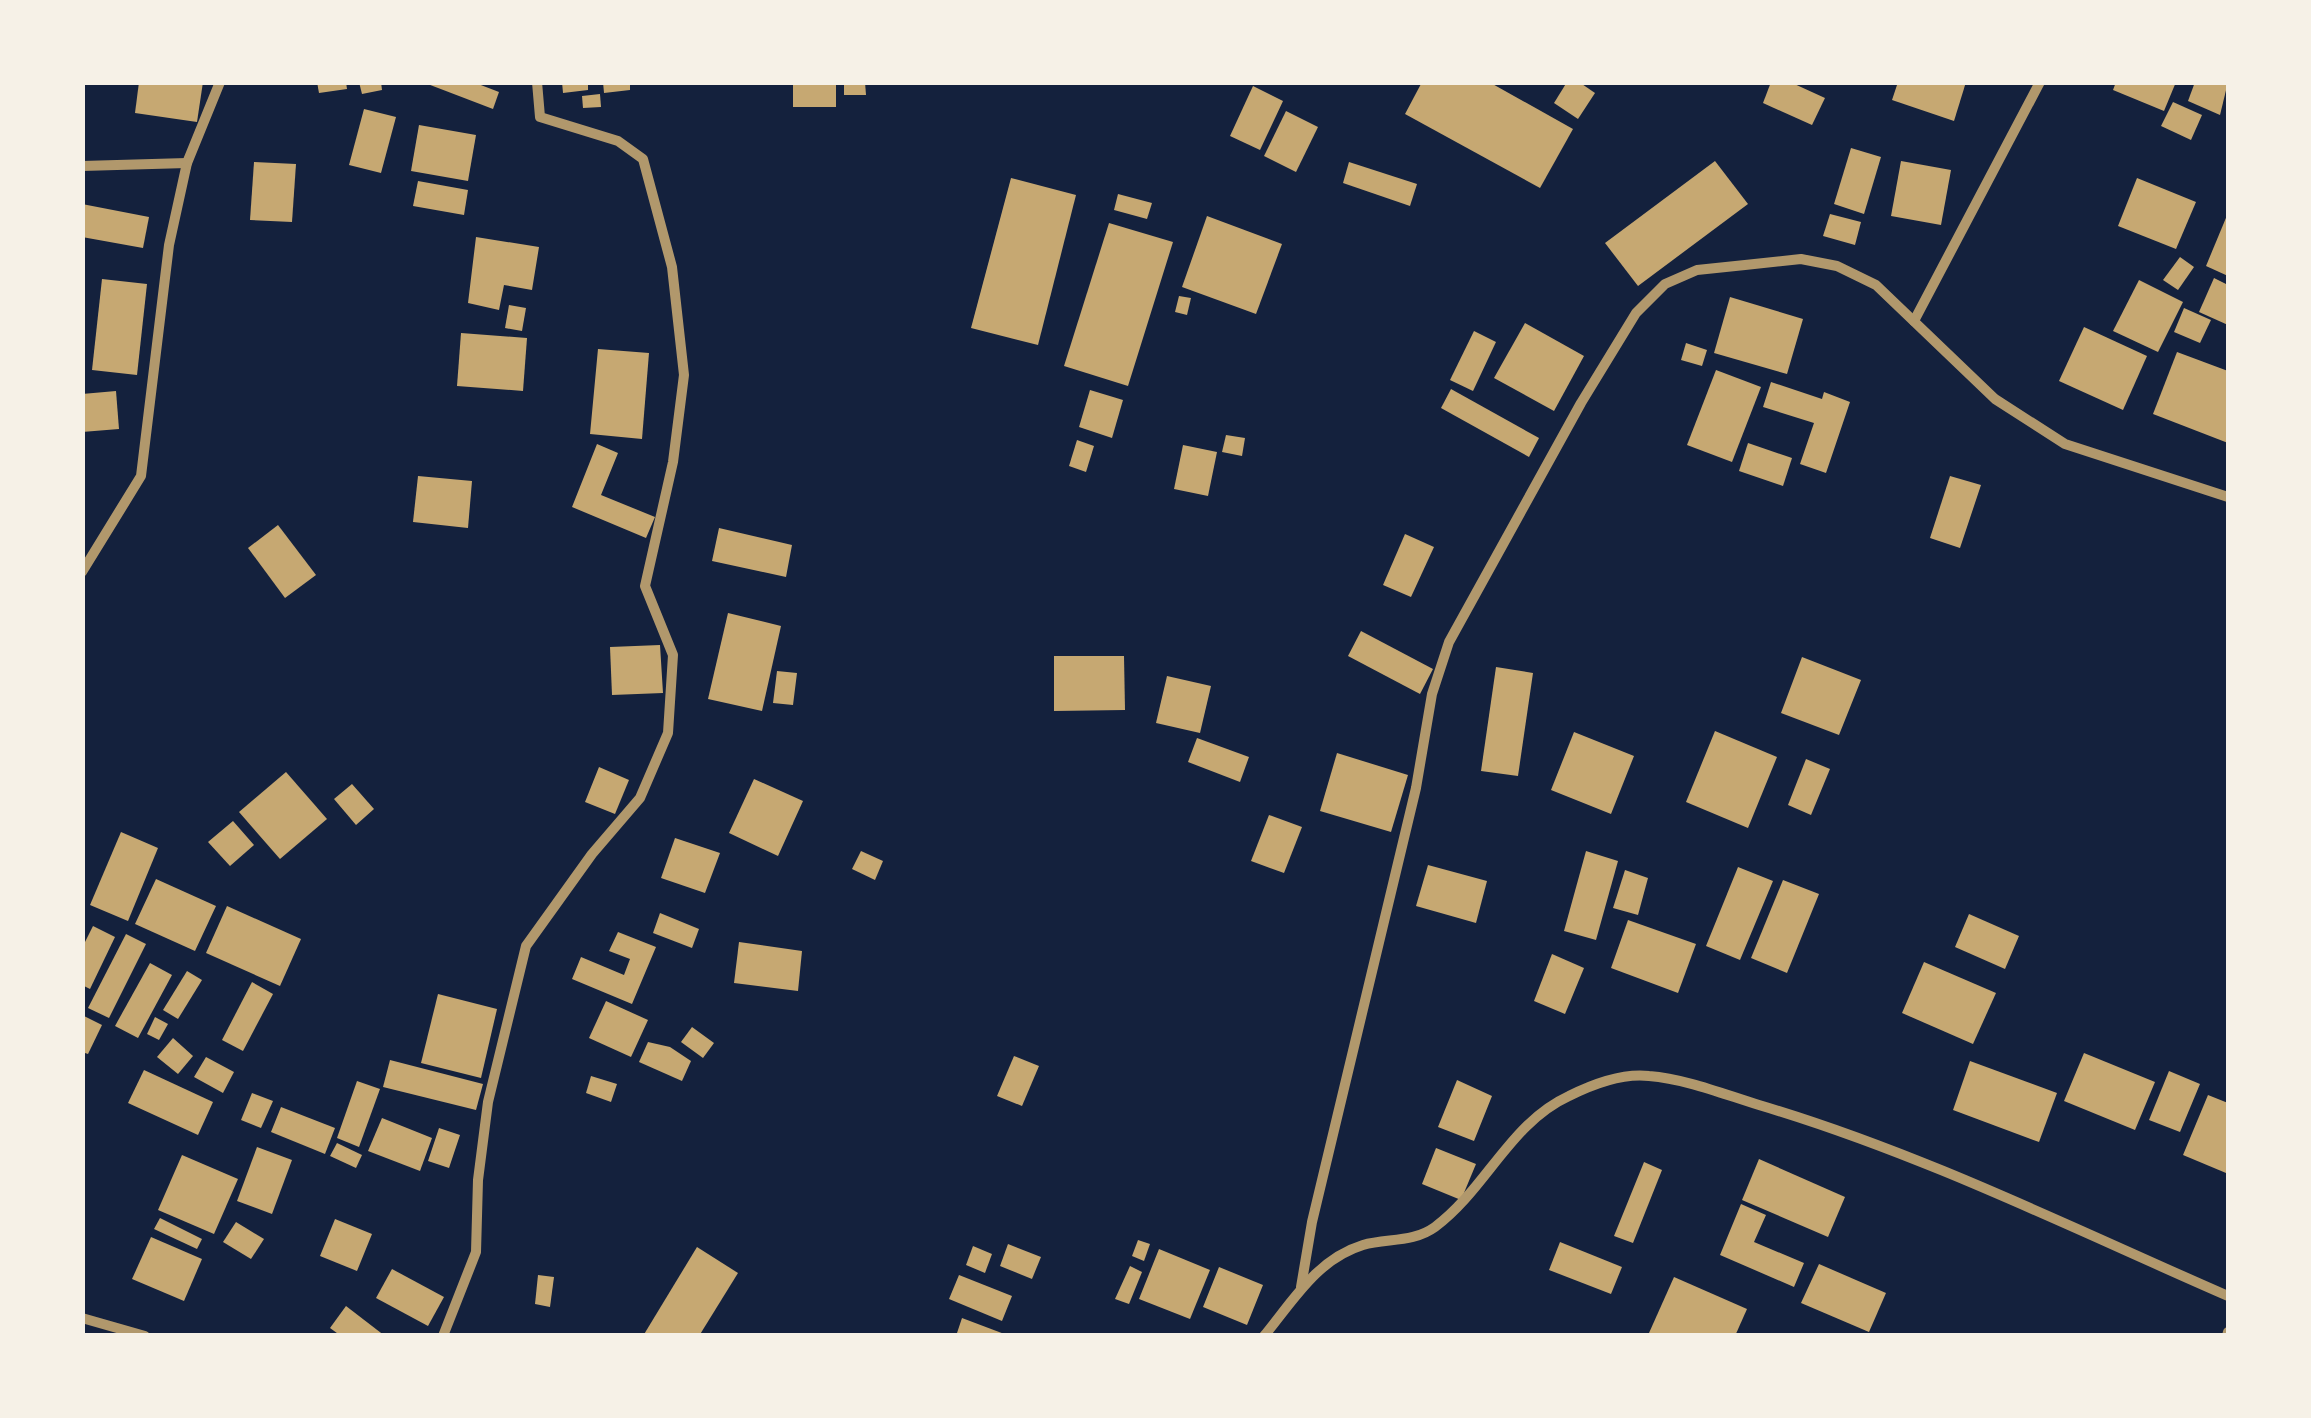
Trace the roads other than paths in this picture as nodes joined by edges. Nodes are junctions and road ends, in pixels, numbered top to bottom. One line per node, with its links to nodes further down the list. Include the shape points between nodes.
1 (220, 82): 4 (street)
2 (537, 82): 13 (street, via 540,117 618,142 643,159 672,266 684,375 645,586 672,655 668,733 640,798 526,946 488,1102 476,1252)
3 (2040, 82): 6 (street)
4 (188, 162): 5 (street); 8 (street, via 169,245 140,476)
5 (82, 166)
6 (1914, 321): 7 (street, via 1995,399 2066,444); 9 (street, via 1876,286 1837,266 1801,260 1697,270 1665,284 1636,313 1492,558 1443,659)
7 (2228, 496)
8 (82, 572)
9 (1301, 1287): 10 (street, via 1350,1250 1431,1230 1554,1104 1605,1082 1648,1075 1856,1137); 14 (street)
10 (2228, 1296)
11 (82, 1318): 12 (street)
12 (145, 1336)
13 (443, 1336)
14 (1264, 1336)

